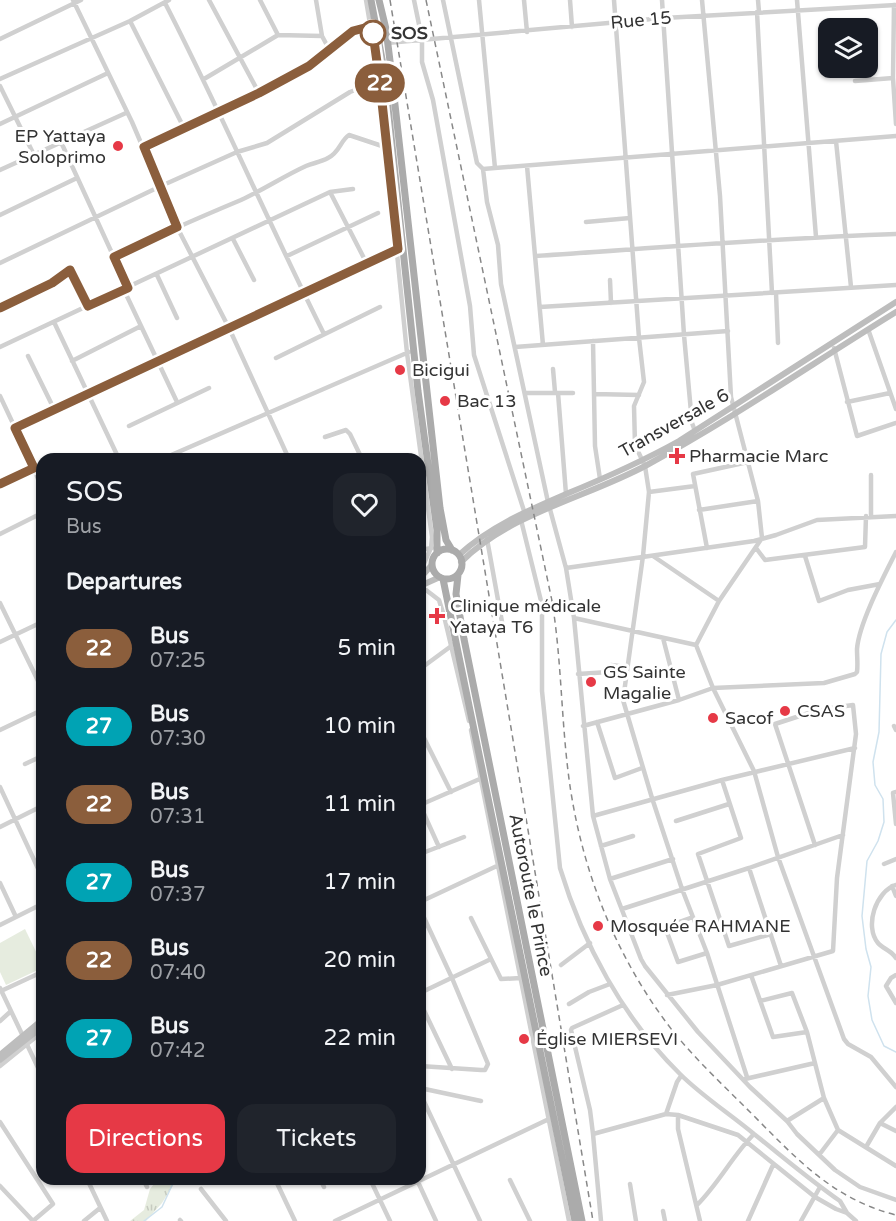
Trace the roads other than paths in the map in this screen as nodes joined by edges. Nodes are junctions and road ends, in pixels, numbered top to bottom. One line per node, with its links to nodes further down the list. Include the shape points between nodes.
1 (81, 0): 18 (street)
2 (209, 0): 39 (street)
3 (260, 0): 30 (street)
4 (316, 0): 32 (street)
5 (366, 0): 27 (street)
6 (371, 0): 27 (main road)
7 (379, 0): 37 (main road)
8 (414, 0): 36 (street)
9 (442, 0): 34 (street)
10 (479, 0): 31 (street)
11 (524, 0): 29 (street)
12 (570, 0): 28 (street)
13 (614, 0): 26 (street)
14 (662, 0): 24 (street)
15 (702, 0): 23 (street)
16 (758, 0): 22 (street)
17 (797, 0): 21 (street)
18 (74, 1): 33 (street); 35 (street)
19 (167, 1): 25 (street); 42 (street)
20 (892, 4): 21 (street, Rue 15); 41 (street)
21 (798, 10): 22 (street, Rue 15); 57 (street)
22 (758, 12): 23 (street, Rue 15); 59 (street)
23 (704, 16): 24 (street, Rue 15); 61 (street)
24 (664, 18): 26 (street, Rue 15); 63 (street)
25 (130, 21): 33 (street); 53 (street)
26 (616, 22): 28 (street, Rue 15); 65 (street)
27 (375, 26): 38 (street, via 353,31); 45 (main road)
28 (572, 27): 29 (street, Rue 15)
29 (527, 32): 31 (street, Rue 15)
30 (278, 35): 32 (street); 39 (street)
31 (482, 35): 34 (street, Rue 15); 67 (street)
32 (322, 36): 38 (street)
33 (91, 38): 40 (street); 43 (street)
34 (450, 38): 36 (street, Rue 15); 68 (street, via 477,163)
35 (0, 39)
36 (422, 39): 37 (street, Rue 15); 179 (street, via 422,62 433,100 470,306 474,355)
37 (387, 43): 188 (main road, via 440,508 446,540)
38 (329, 49): 47 (street, via 309,66)
39 (241, 57): 42 (street); 47 (street)
40 (108, 73): 49 (street); 50 (street)
41 (893, 78): 44 (street); 52 (street)
42 (204, 79): 48 (street)
43 (0, 80)
44 (855, 81)
45 (383, 84): 58 (main road); 62 (street, via 373,83 350,92 267,143)
46 (0, 86): 50 (street)
47 (259, 93): 48 (street)
48 (219, 111): 53 (street); 62 (street)
49 (126, 113): 56 (street); 60 (street)
50 (15, 117): 51 (street); 64 (street)
51 (0, 124)
52 (896, 124)
53 (184, 128): 60 (street)
54 (896, 136): 55 (street)
55 (836, 141): 57 (street); 84 (street)
56 (61, 142): 64 (street); 70 (street)
57 (810, 142): 59 (street); 85 (street)
58 (390, 145): 74 (street, via 349,135 328,158); 90 (main road)
59 (765, 146): 61 (street); 87 (street)
60 (144, 147): 71 (street)
61 (717, 150): 63 (street); 88 (street)
62 (237, 152): 71 (street); 74 (street)
63 (671, 153): 65 (street); 89 (street)
64 (34, 155): 69 (street)
65 (626, 157): 66 (street); 78 (street)
66 (527, 166): 67 (street); 93 (street)
67 (495, 168): 68 (street)
68 (483, 169): 130 (street)
69 (0, 170)
70 (77, 178): 76 (street); 77 (street)
71 (161, 186): 77 (street); 82 (street)
72 (353, 189): 73 (street)
73 (330, 192): 79 (street); 81 (street)
74 (255, 193): 79 (street); 82 (street)
75 (378, 213): 81 (street)
76 (0, 215)
77 (96, 218): 94 (street); 96 (street)
78 (630, 218): 80 (street); 91 (street)
79 (270, 220): 86 (street); 92 (street)
80 (586, 222)
81 (349, 226): 92 (street); 97 (street)
82 (177, 227): 94 (street); 95 (street)
83 (896, 234): 84 (street)
84 (845, 236): 85 (street); 102 (street)
85 (816, 237): 87 (street)
86 (233, 239): 95 (street); 99 (street)
87 (769, 241): 88 (street); 104 (street)
88 (723, 242): 89 (street); 106 (street)
89 (678, 247): 91 (street); 107 (street)
90 (401, 248): 97 (street); 131 (main road)
91 (633, 249): 93 (street); 108 (street)
92 (287, 256): 105 (street)
93 (536, 256): 113 (street)
94 (114, 257): 103 (street)
95 (192, 258): 98 (street); 119 (street)
96 (0, 263)
97 (367, 264): 105 (street)
98 (157, 274): 103 (street); 116 (street)
99 (255, 280)
100 (610, 280): 110 (street)
101 (896, 285): 102 (street)
102 (851, 286): 104 (street)
103 (126, 289): 111 (street); 118 (street)
104 (774, 293): 106 (street); 126 (street)
105 (304, 294): 119 (street); 122 (street)
106 (726, 296): 107 (street); 121 (street)
107 (682, 298): 108 (street); 123 (street)
108 (638, 302): 110 (street); 124 (street)
109 (896, 302): 128 (main road, Transversale 6)
110 (612, 303): 113 (street)
111 (88, 306): 114 (street, via 70,270); 117 (street)
112 (380, 307): 122 (street)
113 (540, 307): 127 (street)
114 (0, 308)
115 (896, 312): 120 (main road, Transversale 6)
116 (177, 318)
117 (54, 322): 129 (street); 134 (street)
118 (141, 326): 134 (street); 135 (street)
119 (228, 328): 135 (street); 151 (street)
120 (868, 329): 128 (main road, Transversale 6); 141 (street)
121 (728, 331): 123 (street); 149 (street)
122 (324, 334): 133 (street)
123 (684, 335): 124 (street); 155 (street)
124 (639, 338): 125 (street); 144 (street, via 644,382)
125 (593, 341): 127 (street); 142 (street)
126 (778, 343)
127 (543, 345): 130 (street)
128 (834, 346): 147 (street); 149 (main road, Transversale 6)
129 (0, 347)
130 (515, 347): 139 (street)
131 (411, 352): 151 (street); 161 (main road)
132 (28, 356): 150 (street)
133 (276, 358)
134 (72, 361): 143 (street)
135 (157, 362): 143 (street); 146 (street)
136 (553, 369): 138 (street)
137 (209, 388): 146 (street)
138 (557, 392): 139 (street); 140 (street); 172 (street)
139 (525, 393): 174 (street)
140 (573, 393)
141 (890, 393): 147 (street); 148 (street)
142 (594, 394): 144 (street); 168 (street)
143 (89, 395): 150 (street); 157 (street)
144 (639, 395): 164 (street, via 634,406 635,445)
145 (0, 396): 154 (street)
146 (177, 402): 153 (street)
147 (847, 402): 152 (street, via 857,436)
148 (896, 409)
149 (734, 410): 155 (main road, Transversale 6); 163 (street); 164 (main road, Transversale 6)
150 (55, 411): 154 (street)
151 (267, 415): 158 (street); 159 (street)
152 (896, 423)
153 (129, 426)
154 (15, 428): 165 (street)
155 (695, 430): 164 (main road, Transversale 6)
156 (325, 437): 160 (street, via 346,430)
157 (117, 453)
158 (176, 453)
159 (286, 453)
160 (359, 453)
161 (425, 453)
162 (426, 459): 186 (main road)
163 (748, 462): 170 (street, via 693,474); 173 (street)
164 (644, 463): 168 (main road, Transversale 6); 171 (street); 174 (main road, Transversale 6)
165 (34, 468): 166 (street); 169 (street)
166 (36, 474)
167 (872, 475): 177 (street)
168 (600, 479): 172 (main road, Transversale 6)
169 (0, 484)
170 (695, 486): 171 (street); 175 (street)
171 (649, 492): 189 (street)
172 (566, 494): 174 (main road, Transversale 6)
173 (758, 501): 175 (street); 182 (street)
174 (549, 504): 179 (main road, Transversale 6); 194 (street)
175 (699, 510): 183 (street)
176 (36, 516): 180 (street)
177 (868, 516): 178 (street); 182 (street, via 817,520); 191 (street, via 865,548)
178 (896, 516)
179 (522, 517): 181 (main road, Transversale 6); 274 (street, via 542,605 542,691 560,868)
180 (0, 534)
181 (486, 536): 188 (main road, Transversale 6); 204 (street)
182 (762, 538): 183 (street); 184 (street)
183 (706, 548): 190 (street)
184 (756, 548): 191 (street, via 765,560); 201 (street)
185 (426, 550): 186 (street)
186 (435, 550): 188 (main road); 192 (street); 193 (main road)
187 (896, 552): 199 (street)
188 (458, 556): 196 (main road)
189 (643, 556): 190 (street); 194 (street); 206 (street)
190 (653, 556): 201 (street)
191 (805, 556): 199 (street, via 819,601)
192 (426, 566)
193 (431, 566): 195 (main road); 197 (main road)
194 (566, 568): 203 (street)
195 (426, 570)
196 (458, 575): 197 (main road); 366 (main road, Autoroute le Prince, via 456,594 464,639)
197 (442, 578): 198 (main road); 210 (main road, Autoroute le Prince)
198 (426, 584)
199 (880, 584): 216 (street, via 861,632 855,674 824,683)
200 (426, 590): 210 (street, via 439,600)
201 (719, 601): 211 (street)
202 (0, 603): 207 (street)
203 (574, 618): 206 (street); 214 (street)
204 (502, 622)
205 (36, 625): 207 (street)
206 (633, 631): 208 (street); 213 (street)
207 (15, 635): 209 (street); 215 (street)
208 (663, 638): 211 (street); 217 (street)
209 (0, 642)
210 (455, 643): 212 (street); 230 (main road, Autoroute le Prince)
211 (696, 645): 216 (street)
212 (426, 665)
213 (627, 667): 214 (street, via 612,665 609,672); 219 (street, via 623,700)
214 (578, 674): 221 (street)
215 (36, 677)
216 (713, 688): 217 (street); 229 (street)
217 (680, 700): 219 (street)
218 (36, 713): 222 (street)
219 (627, 714): 220 (street); 228 (street)
220 (597, 722): 221 (street); 228 (street, via 615,777)
221 (583, 726): 239 (street)
222 (0, 730)
223 (426, 742): 233 (street)
224 (855, 748): 227 (street); 227 (street, via 853,705 819,710 775,724); 245 (street)
225 (36, 759): 226 (street)
226 (25, 764)
227 (788, 764): 229 (street); 248 (street)
228 (642, 768): 235 (street)
229 (754, 771): 231 (street); 252 (street)
230 (482, 778): 233 (street); 257 (main road, Autoroute le Prince)
231 (722, 780): 235 (street); 237 (street)
232 (0, 787): 241 (street)
233 (451, 792): 236 (street)
234 (896, 792): 243 (street, via 892,794)
235 (652, 798): 239 (street); 253 (street)
236 (426, 802)
237 (729, 804): 242 (street); 260 (street, via 741,838 698,854)
238 (36, 809): 241 (street)
239 (593, 816): 249 (street)
240 (426, 818): 250 (street)
241 (16, 819): 244 (street); 255 (street)
242 (676, 821)
243 (896, 824)
244 (0, 827)
245 (843, 835): 248 (street); 276 (street, via 834,950)
246 (633, 836): 249 (street)
247 (464, 837): 250 (street)
248 (815, 844): 252 (street)
249 (601, 846): 259 (street)
250 (439, 847): 251 (street)
251 (426, 852)
252 (778, 857): 258 (street); 276 (street)
253 (673, 859): 259 (street); 263 (street)
254 (896, 859): 256 (street)
255 (36, 864)
256 (884, 864)
257 (500, 865): 265 (street); 285 (main road, Autoroute le Prince)
258 (749, 868): 260 (street); 273 (street)
259 (610, 879): 267 (street)
260 (707, 881): 263 (street); 273 (street, via 729,946)
261 (0, 883): 268 (street)
262 (894, 886): 264 (street); 277 (street, via 881,895 873,922 879,945)
263 (682, 889): 267 (street); 269 (street)
264 (896, 896)
265 (426, 899)
266 (36, 907): 268 (street)
267 (622, 909): 290 (street, via 645,966)
268 (16, 917): 272 (street)
269 (693, 917): 275 (street); 275 (street, via 665,927 672,949 678,962)
270 (471, 918): 278 (street)
271 (426, 922): 284 (street)
272 (0, 925)
273 (771, 934): 280 (street)
274 (590, 943): 279 (street); 286 (street)
275 (706, 953): 287 (street)
276 (813, 956): 280 (street); 312 (street, via 846,1042 867,1053)
277 (896, 958)
278 (491, 960): 284 (street); 285 (street, via 501,979)
279 (561, 965)
280 (781, 966): 282 (street)
281 (36, 975): 288 (street)
282 (751, 975): 287 (street); 291 (street)
283 (896, 975): 292 (street, via 886,986)
284 (452, 978): 289 (street); 309 (street, via 488,1064 485,1070)
285 (522, 978): 320 (street); 365 (main road, Autoroute le Prince)
286 (610, 984): 293 (street); 294 (street)
287 (717, 985): 290 (street); 311 (street)
288 (1, 990): 295 (street)
289 (426, 990)
290 (667, 995): 311 (street)
291 (760, 1002): 300 (street, via 773,1037); 300 (street, via 791,992)
292 (896, 1003)
293 (569, 1004)
294 (622, 1005): 310 (street); 326 (street, via 571,1030)
295 (10, 1012): 297 (street); 302 (street)
296 (426, 1014): 309 (street)
297 (0, 1021)
298 (36, 1028): 302 (main road)
299 (36, 1032): 302 (main road)
300 (807, 1032): 306 (street)
301 (36, 1035): 302 (street)
302 (26, 1041): 303 (main road); 304 (main road); 305 (street); 307 (street)
303 (0, 1054)
304 (0, 1060)
305 (36, 1063)
306 (815, 1063): 311 (street); 314 (street)
307 (0, 1066)
308 (426, 1067): 309 (street)
309 (453, 1069)
310 (681, 1076): 318 (street); 327 (street)
311 (745, 1079): 321 (street)
312 (896, 1087)
313 (426, 1091): 315 (street)
314 (824, 1098): 321 (street); 324 (street)
315 (481, 1101)
316 (896, 1107): 323 (street)
317 (426, 1109): 331 (street)
318 (666, 1114): 319 (street); 326 (street)
319 (678, 1115): 328 (street, via 738,1135); 350 (street)
320 (549, 1119): 331 (street); 364 (street)
321 (787, 1121): 330 (street)
322 (0, 1122): 334 (street)
323 (880, 1123): 325 (street); 329 (street)
324 (838, 1130): 329 (street); 330 (street)
325 (896, 1131)
326 (593, 1134): 367 (street)
327 (754, 1134): 328 (street); 345 (street)
328 (746, 1142): 332 (street); 350 (street, via 716,1186)
329 (866, 1147): 333 (street)
330 (819, 1155): 349 (street, via 860,1187)
331 (454, 1165): 335 (street); 362 (street)
332 (773, 1165): 347 (street); 371 (street)
333 (896, 1166)
334 (36, 1178)
335 (426, 1178)
336 (510, 1180): 363 (street)
337 (630, 1184): 368 (street)
338 (41, 1185): 355 (street, via 53,1204)
339 (90, 1185): 351 (street)
340 (278, 1185): 359 (street)
341 (373, 1185): 348 (street)
342 (411, 1185): 348 (street)
343 (419, 1185): 361 (street)
344 (0, 1186): 355 (street)
345 (820, 1187): 347 (street); 353 (street, via 840,1201)
346 (201, 1189): 358 (street)
347 (815, 1197): 353 (street); 372 (street)
348 (379, 1199): 354 (street); 360 (street)
349 (896, 1200)
350 (697, 1205): 370 (street)
351 (100, 1208): 356 (street); 357 (street)
352 (663, 1211): 369 (street)
353 (847, 1213): 373 (street)
354 (339, 1220)
355 (33, 1221)
356 (84, 1221)
357 (107, 1221)
358 (226, 1221)
359 (295, 1221)
360 (390, 1221)
361 (436, 1221)
362 (480, 1221)
363 (530, 1221)
364 (570, 1221)
365 (575, 1221)
366 (582, 1221)
367 (601, 1221)
368 (636, 1221)
369 (665, 1221)
370 (700, 1221)
371 (748, 1221)
372 (801, 1221)
373 (856, 1221)

